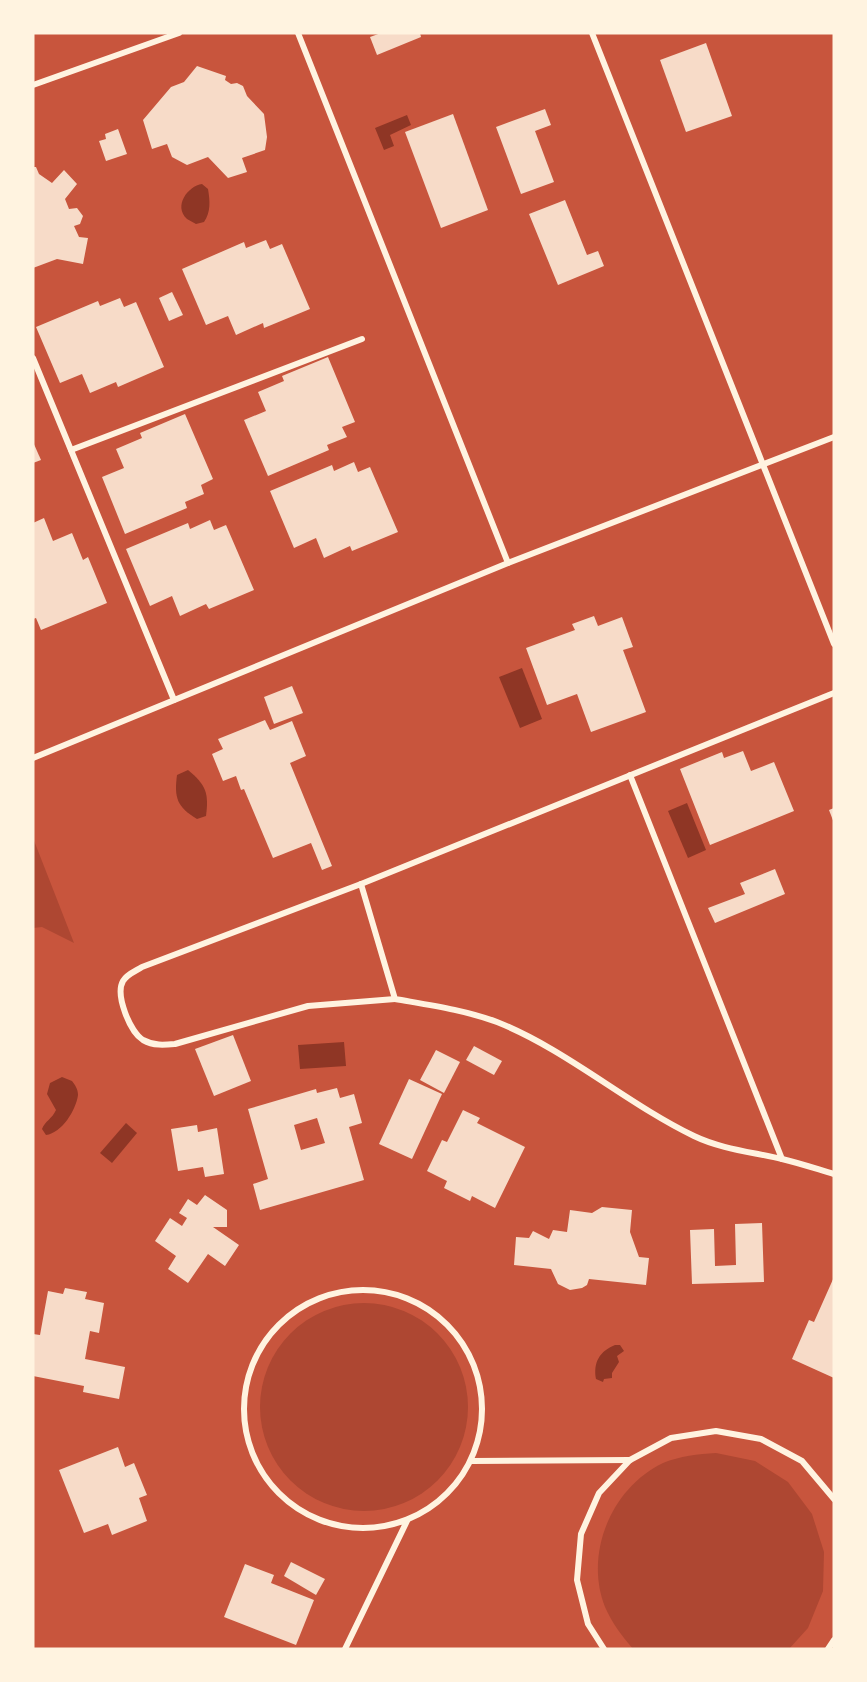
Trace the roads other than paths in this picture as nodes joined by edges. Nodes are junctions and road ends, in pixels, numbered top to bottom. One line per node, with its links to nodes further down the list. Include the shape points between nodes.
1 (179, 33): 4 (street)
2 (298, 33): 10 (street)
3 (592, 33): 9 (street)
4 (33, 85)
5 (362, 339): 8 (street)
6 (33, 358): 8 (street)
7 (834, 437): 9 (street)
8 (71, 450): 13 (street)
9 (764, 465): 10 (street); 11 (street)
10 (508, 563): 13 (street)
11 (834, 644)
12 (834, 693): 15 (street)
13 (174, 700): 14 (street)
14 (33, 758)
15 (630, 774): 16 (street); 18 (street)
16 (361, 884): 17 (street); 17 (street, via 142,967 123,980 122,1002 136,1033 153,1044 164,1045 308,1005)
17 (395, 999): 18 (street, via 496,1022 544,1046 697,1137)
18 (782, 1159): 19 (street)
19 (834, 1174)
20 (630, 1460): 21 (street); 22 (street, via 670,1438 716,1431 761,1439 802,1461); 26 (street, via 599,1493 581,1534 577,1580 588,1624)
21 (472, 1461): 23 (street, via 445,1497); 23 (street, via 483,1419 478,1375 458,1335 425,1305 384,1290 339,1290 299,1306 266,1337 247,1376 243,1420 256,1463 283,1498 320,1521 363,1530)
22 (834, 1499)
23 (407, 1521): 25 (street)
24 (834, 1640): 27 (street)
25 (345, 1649)
26 (603, 1649)
27 (828, 1649)

